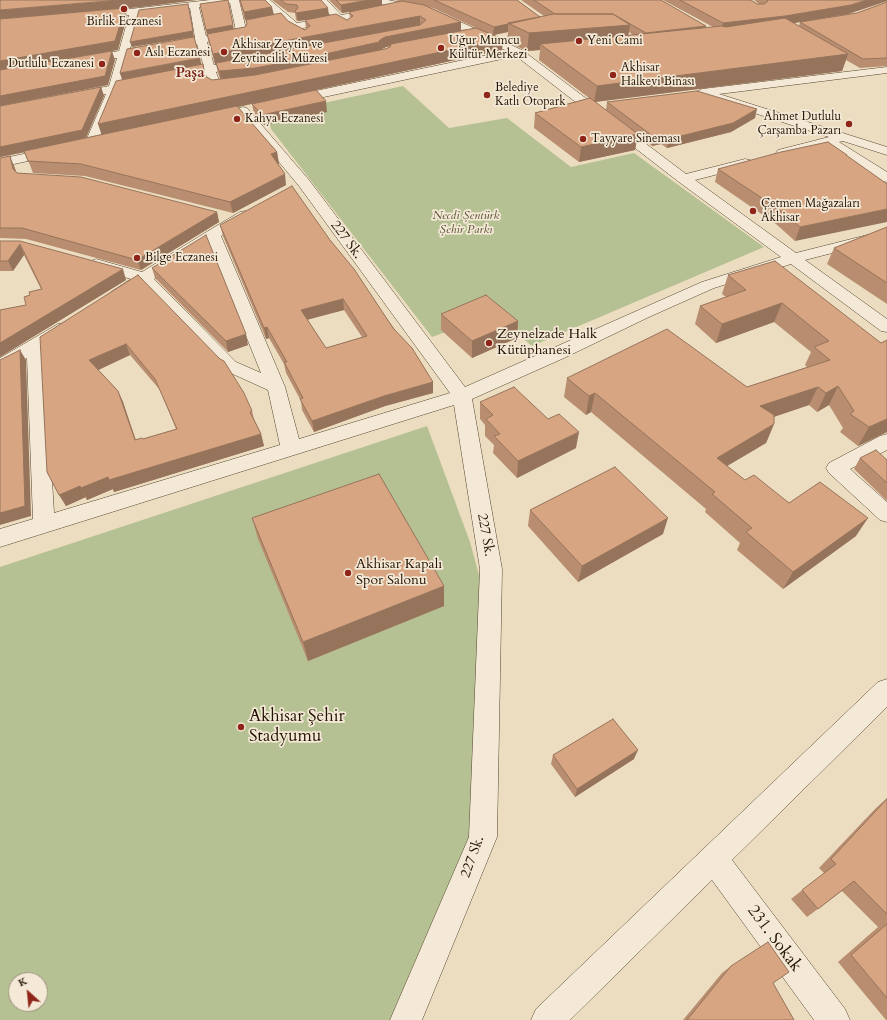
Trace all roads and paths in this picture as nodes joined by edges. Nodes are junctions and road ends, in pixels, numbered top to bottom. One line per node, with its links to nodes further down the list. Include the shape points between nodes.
1 (150, 0): 10 (street)
2 (234, 0): 7 (street); 24 (street, via 244,27)
3 (264, 0): 14 (street)
4 (322, 0): 9 (street)
5 (376, 0): 8 (street)
6 (424, 0): 8 (street)
7 (194, 5): 10 (street); 24 (street)
8 (408, 6): 15 (street); 17 (street)
9 (334, 7): 11 (street); 15 (street)
10 (139, 11): 13 (street); 27 (street)
11 (315, 12)
12 (300, 15): 14 (street)
13 (88, 16)
14 (284, 18): 16 (street); 18 (street)
15 (339, 18): 18 (street); 20 (street)
16 (270, 20)
17 (457, 23): 19 (street); 21 (street)
18 (294, 27): 25 (street)
19 (434, 27)
20 (355, 31)
21 (478, 33): 23 (street); 26 (street)
22 (508, 36): 26 (street)
23 (455, 37)
24 (201, 39): 27 (street); 34 (street)
25 (311, 40)
26 (493, 40): 28 (street)
27 (124, 54): 30 (street); 43 (street)
28 (521, 55): 29 (street); 38 (street); 52 (street)
29 (540, 56)
30 (78, 62)
31 (253, 64): 34 (street)
32 (396, 65): 38 (street)
33 (845, 66): 36 (street)
34 (210, 70): 39 (street); 44 (street)
35 (887, 70): 36 (street)
36 (859, 74): 46 (street)
37 (352, 75): 42 (street)
38 (408, 75): 42 (street)
39 (166, 78)
40 (151, 81): 43 (street)
41 (316, 83): 45 (street)
42 (363, 85): 45 (street)
43 (114, 88): 48 (street); 58 (street)
44 (218, 89)
45 (327, 92): 49 (street)
46 (702, 93): 47 (street); 55 (street)
47 (688, 95)
48 (61, 99)
49 (278, 103)
50 (606, 106): 52 (street)
51 (257, 108): 53 (street)
52 (591, 108): 62 (street)
53 (243, 111): 54 (street); 77 (street, 227 Sk., via 297,187)
54 (230, 114)
55 (843, 137): 57 (street); 59 (street)
56 (107, 140): 58 (street)
57 (829, 141): 61 (street); 62 (street)
58 (91, 143): 60 (street, via 22,165)
59 (887, 151)
60 (0, 163)
61 (887, 178)
62 (684, 179): 68 (street)
63 (256, 209): 65 (street)
64 (221, 216): 65 (street)
65 (235, 220): 66 (street)
66 (213, 234): 70 (street); 76 (street)
67 (887, 234): 68 (street)
68 (792, 259): 73 (street); 77 (street, via 708,285)
69 (85, 261): 70 (street)
70 (144, 278): 71 (street); 76 (street, via 230,366)
71 (106, 302)
72 (80, 318): 74 (street)
73 (887, 327)
74 (35, 346): 75 (street); 81 (street)
75 (0, 365)
76 (276, 387): 79 (street)
77 (462, 396): 79 (street); 85 (street, 227 Sk., via 491,569 483,838)
78 (887, 441): 80 (street, via 836,468)
79 (291, 448): 81 (street)
80 (887, 514)
81 (44, 523): 82 (street)
82 (0, 538)
83 (887, 690): 84 (street)
84 (714, 859): 86 (street); 87 (street, 231. Sokak)
85 (406, 1020)
86 (548, 1020)
87 (834, 1020)

